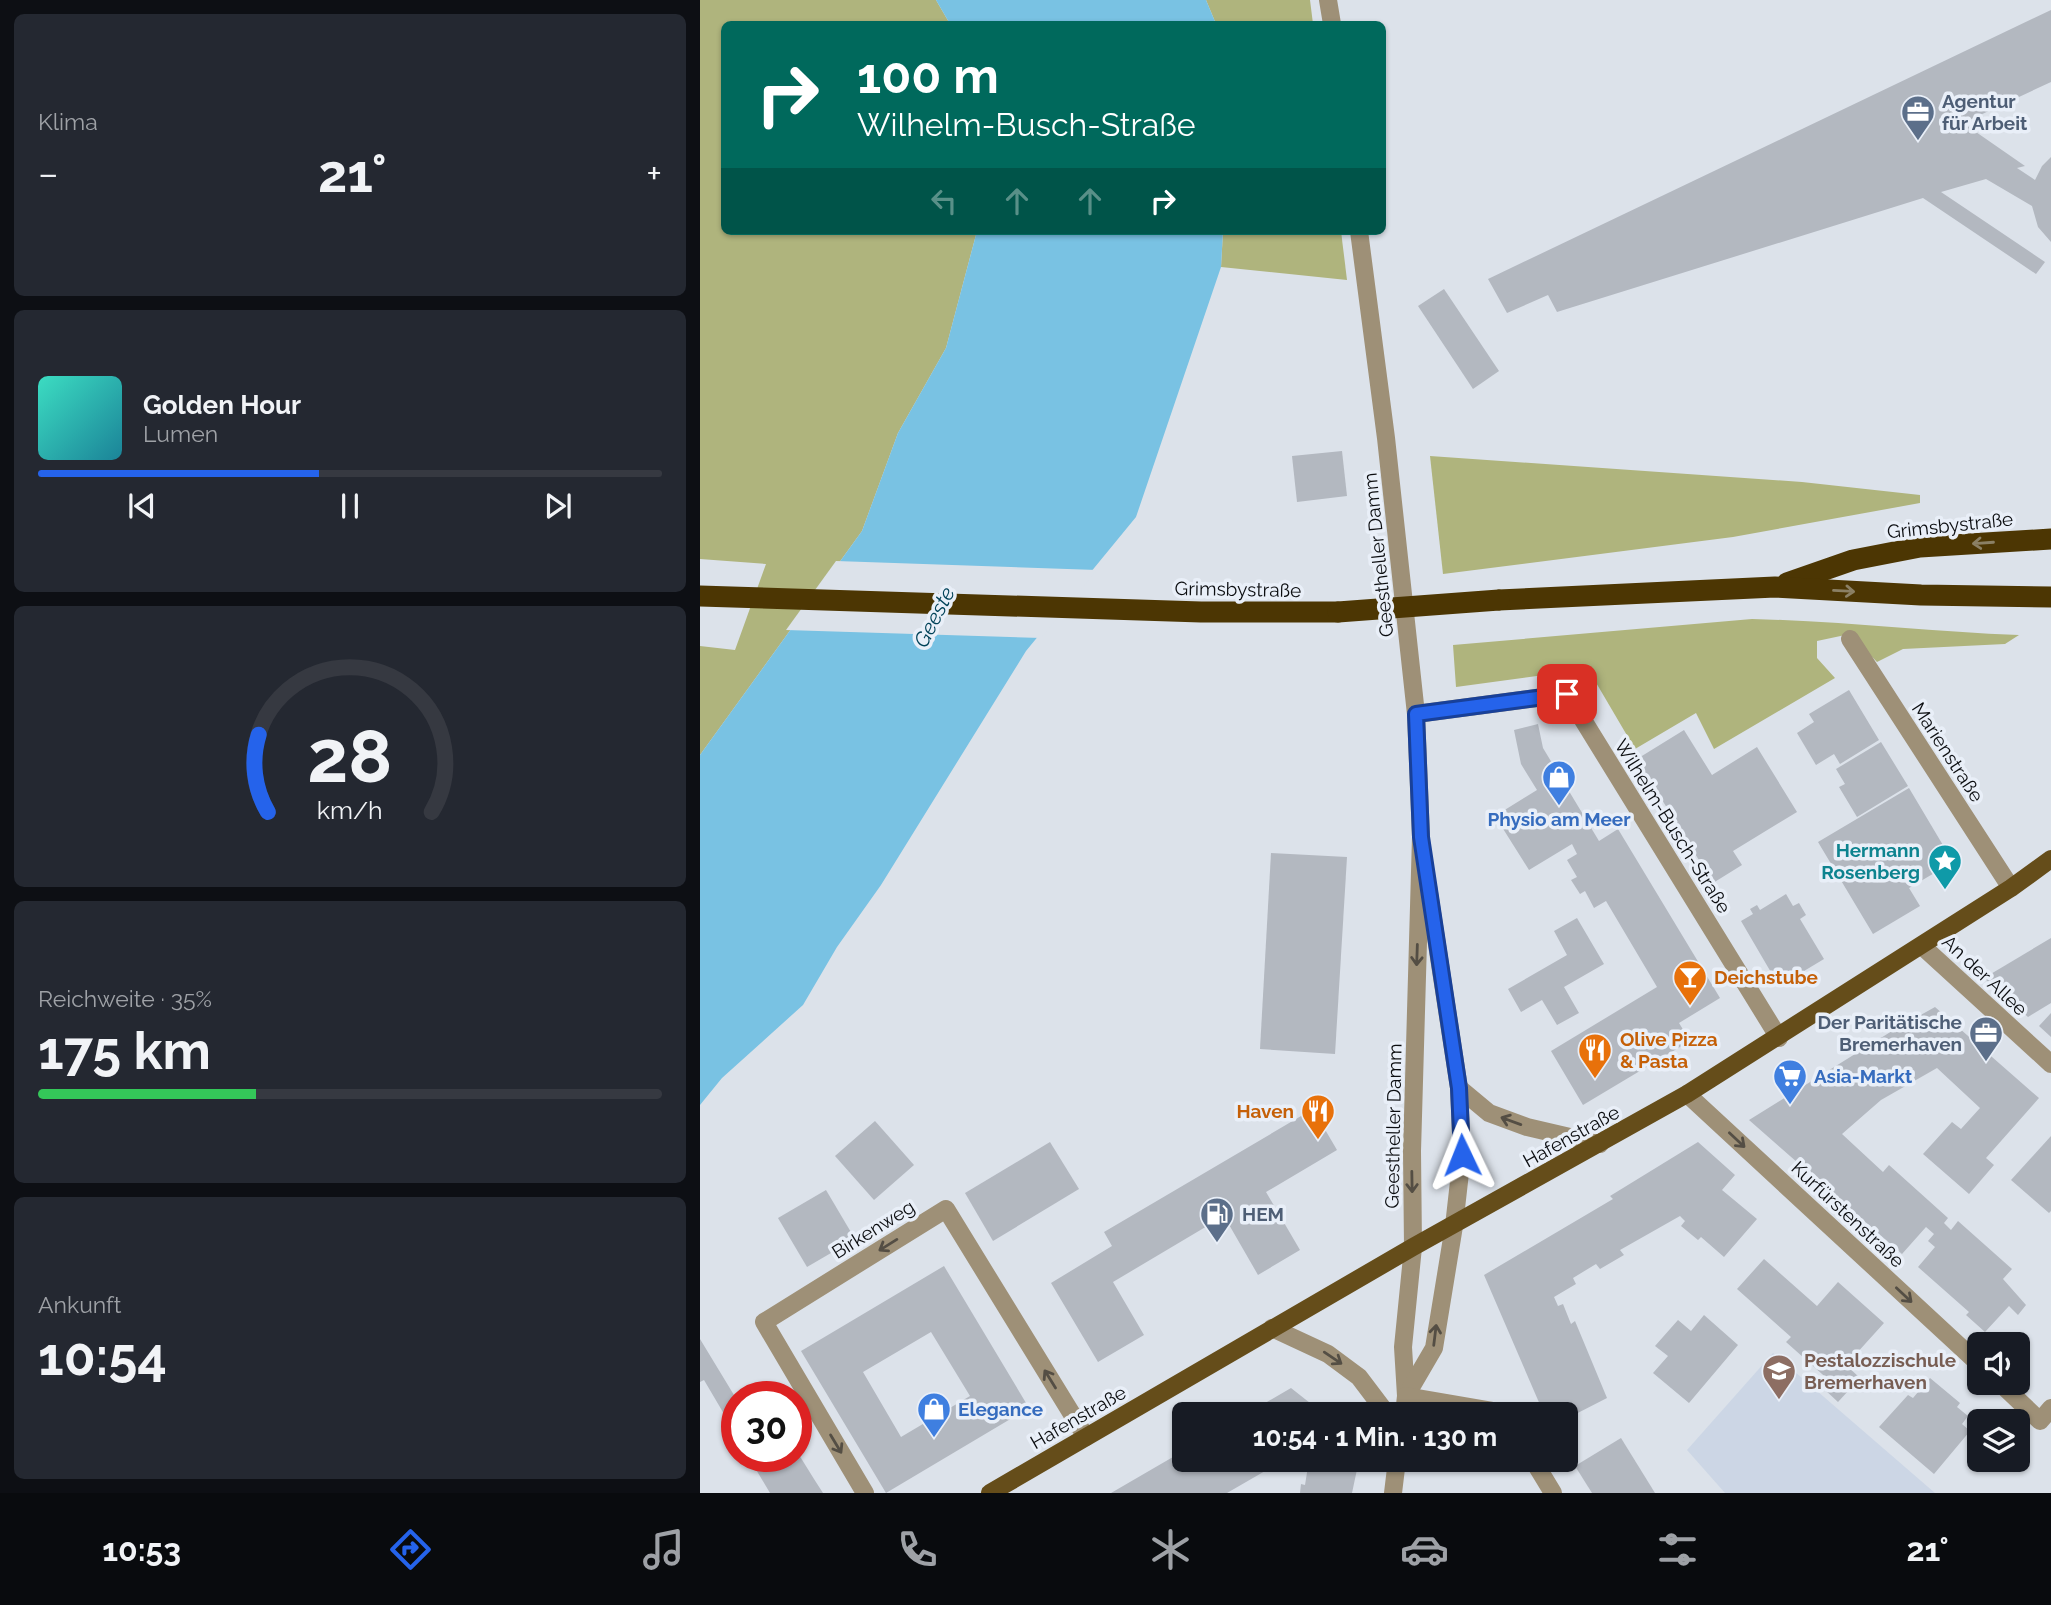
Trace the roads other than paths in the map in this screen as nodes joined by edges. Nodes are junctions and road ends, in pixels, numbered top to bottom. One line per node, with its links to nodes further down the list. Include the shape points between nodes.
1 (1328, 0): 2 (street)
2 (1332, 21)
3 (1360, 235): 9 (street, Geestheller Damm)
4 (2051, 538): 5 (highway, Grimsbystraße, one-way to 5, via 1920,547 1853,560)
5 (1776, 587): 6 (highway, Grimsbystraße, bridge, via 1338,612); 7 (highway, Grimsbystraße, one-way to 7)
6 (700, 596)
7 (2051, 597)
8 (1850, 639): 12 (street, Marienstraße)
9 (1416, 714): 10 (street, Geestheller Damm); 14 (street, Wilhelm-Busch-Straße, via 1567,694)
10 (1421, 837): 16 (street, Geestheller Damm); 20 (street, Geestheller Damm, one-way to 20)
11 (2051, 859): 12 (main road, Hafenstraße)
12 (2011, 888): 13 (main road, Hafenstraße)
13 (1922, 946): 14 (main road, Hafenstraße); 15 (street, An der Allee)
14 (1779, 1038): 17 (main road, Hafenstraße)
15 (2051, 1064)
16 (1459, 1088): 18 (street, one-way to 16, via 1527,1127 1489,1112); 19 (street, Geestheller Damm, via 1462,1155)
17 (1687, 1094): 18 (main road, Hafenstraße); 22 (street, Kurfürstenstraße, one-way to 22)
18 (1600, 1144): 19 (main road, Hafenstraße)
19 (1454, 1226): 20 (main road, Hafenstraße); 24 (street, Geestheller Damm, one-way to 19, via 1434,1348)
20 (1413, 1247): 21 (main road, Hafenstraße); 24 (street, Geestheller Damm, via 1403,1348)
21 (1272, 1328): 25 (street, one-way to 25, via 1328,1354 1359,1377); 29 (main road, Hafenstraße)
22 (1967, 1353)
23 (2013, 1395): 28 (street, via 2040,1421)
24 (1406, 1396): 26 (street); 27 (street)
25 (1378, 1402)
26 (1405, 1402)
27 (1441, 1402)
28 (2051, 1408)
29 (1086, 1437): 32 (street, Birkenweg, one-way to 32, via 946,1209 764,1322); 33 (main road, Hafenstraße)
30 (1396, 1472): 34 (street)
31 (1541, 1472): 35 (street)
32 (865, 1493)
33 (990, 1493)
34 (1393, 1493)
35 (1553, 1493)

